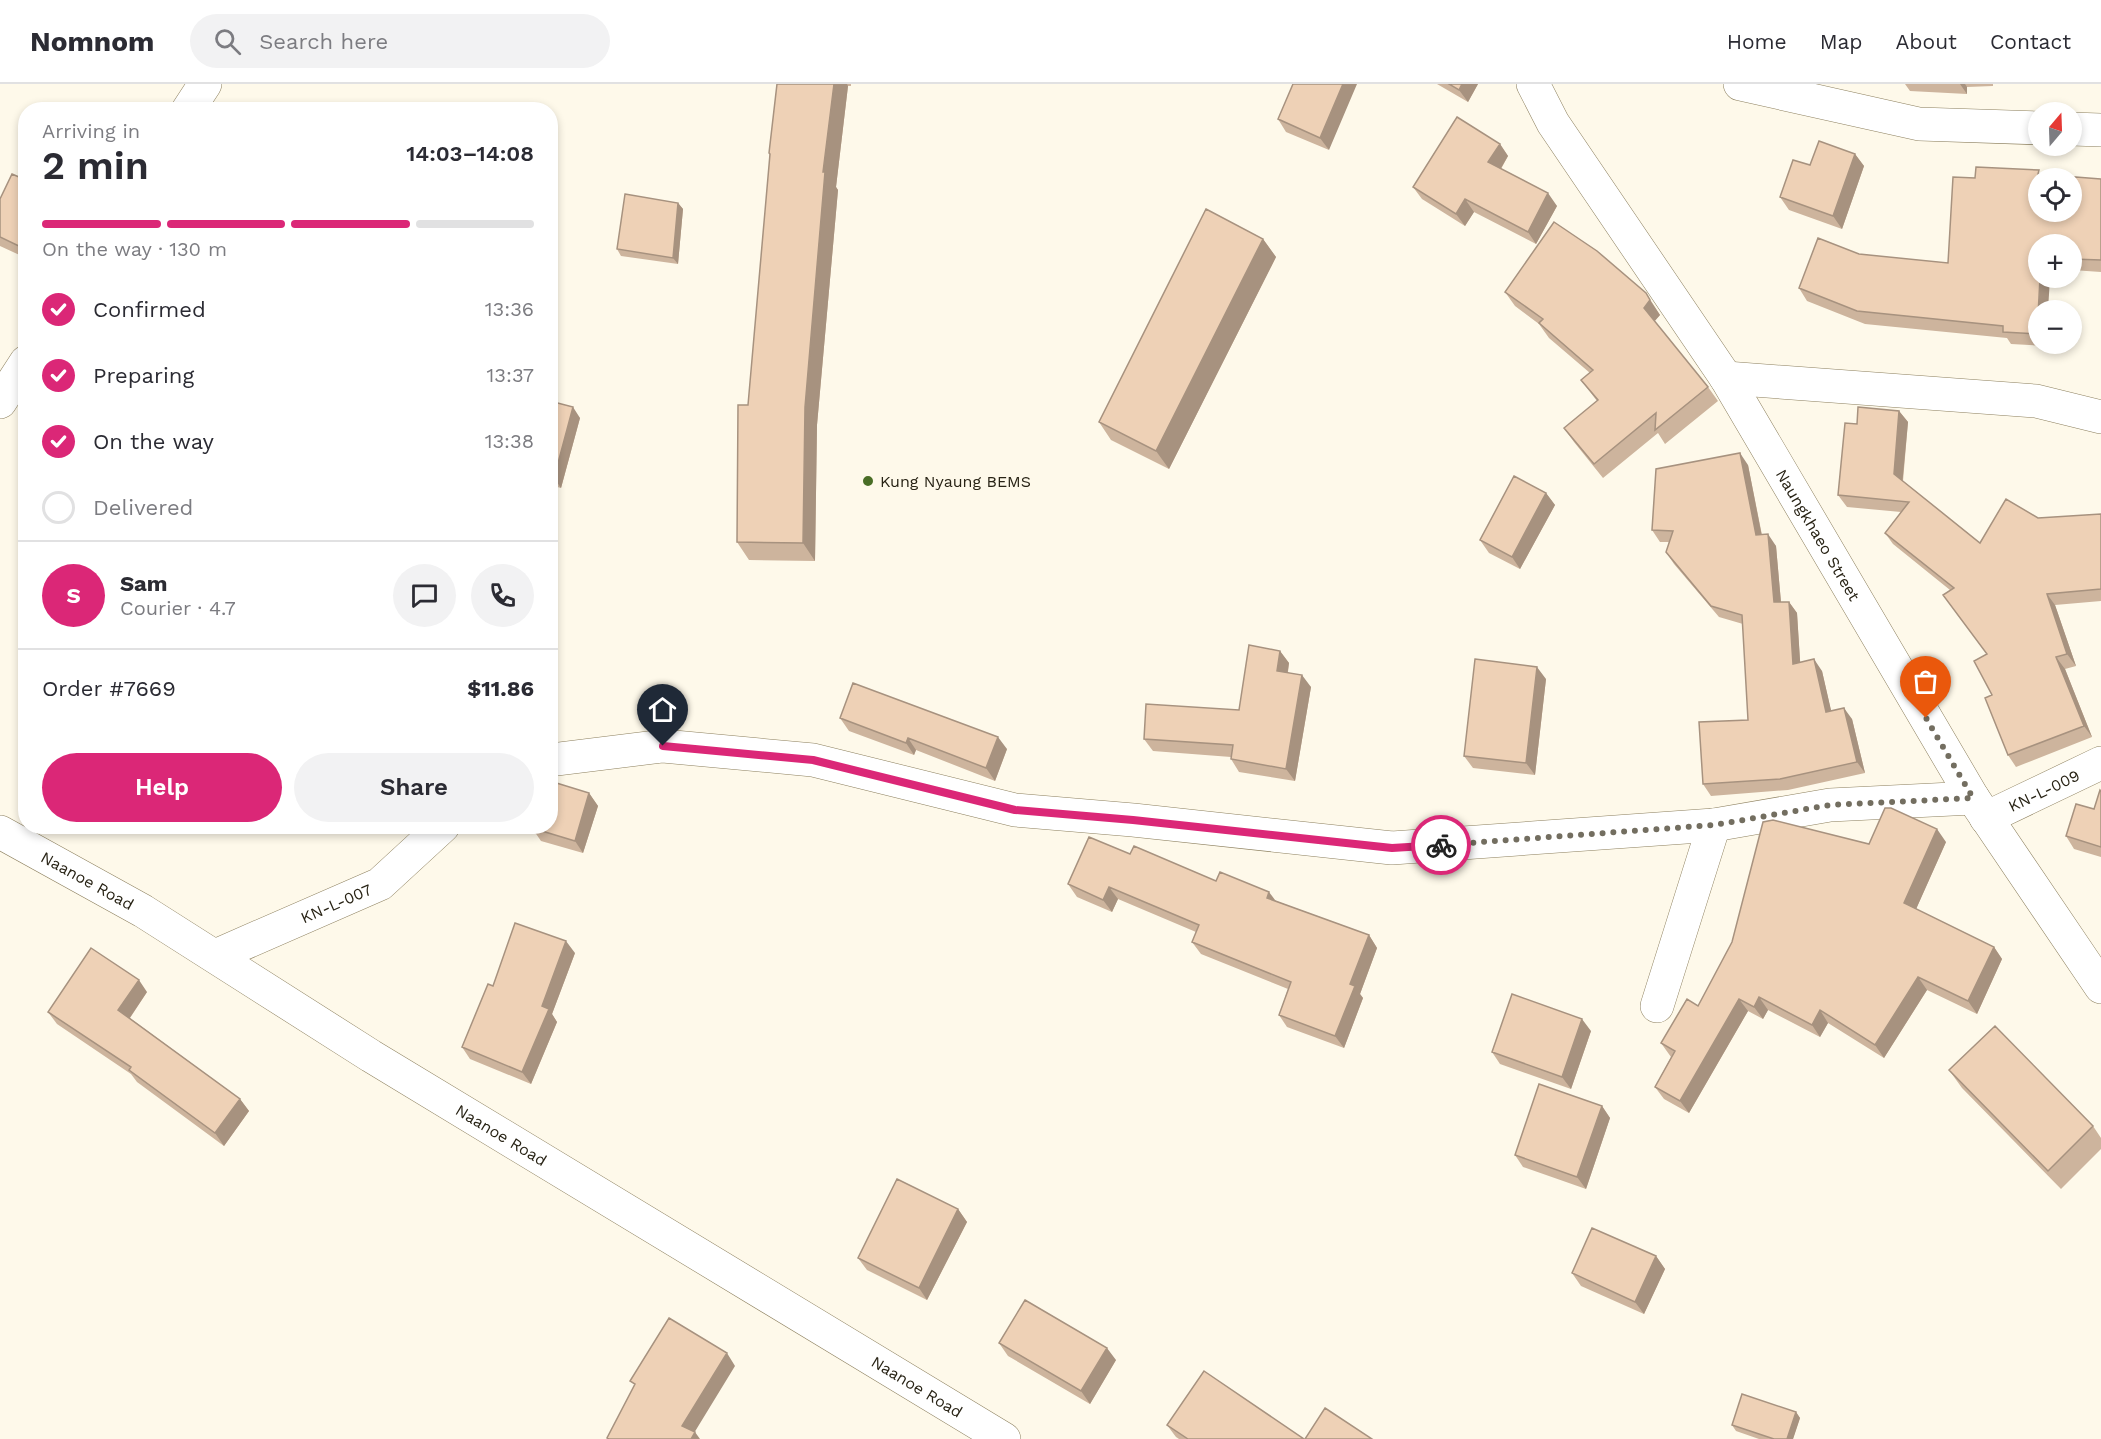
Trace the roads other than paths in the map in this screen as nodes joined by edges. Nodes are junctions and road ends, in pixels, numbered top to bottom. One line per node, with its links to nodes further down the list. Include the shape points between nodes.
1 (205, 84): 4 (street)
2 (1533, 84): 9 (street, Naungkhaeo Street, via 1552,123)
3 (1740, 84): 5 (street, via 1919,124)
4 (193, 102)
5 (2028, 128)
6 (2082, 129): 7 (street)
7 (2101, 130)
8 (18, 374): 10 (street)
9 (1726, 378): 11 (street, via 2036,401); 14 (street, Naungkhaeo Street)
10 (0, 402)
11 (2101, 417)
12 (558, 759): 15 (street, via 663,746 813,760 1015,810 1392,848)
13 (2101, 763): 14 (street, KN-L-009)
14 (1979, 808): 15 (street, via 1830,805); 19 (street, Naungkhaeo Street)
15 (1714, 825): 20 (street)
16 (0, 832): 18 (street, Naanoe Road, via 143,911)
17 (433, 834): 18 (street, KN-L-007, via 380,884)
18 (215, 956): 21 (street, Naanoe Road, via 382,1063)
19 (2101, 987)
20 (1657, 1006)
21 (1004, 1439)

